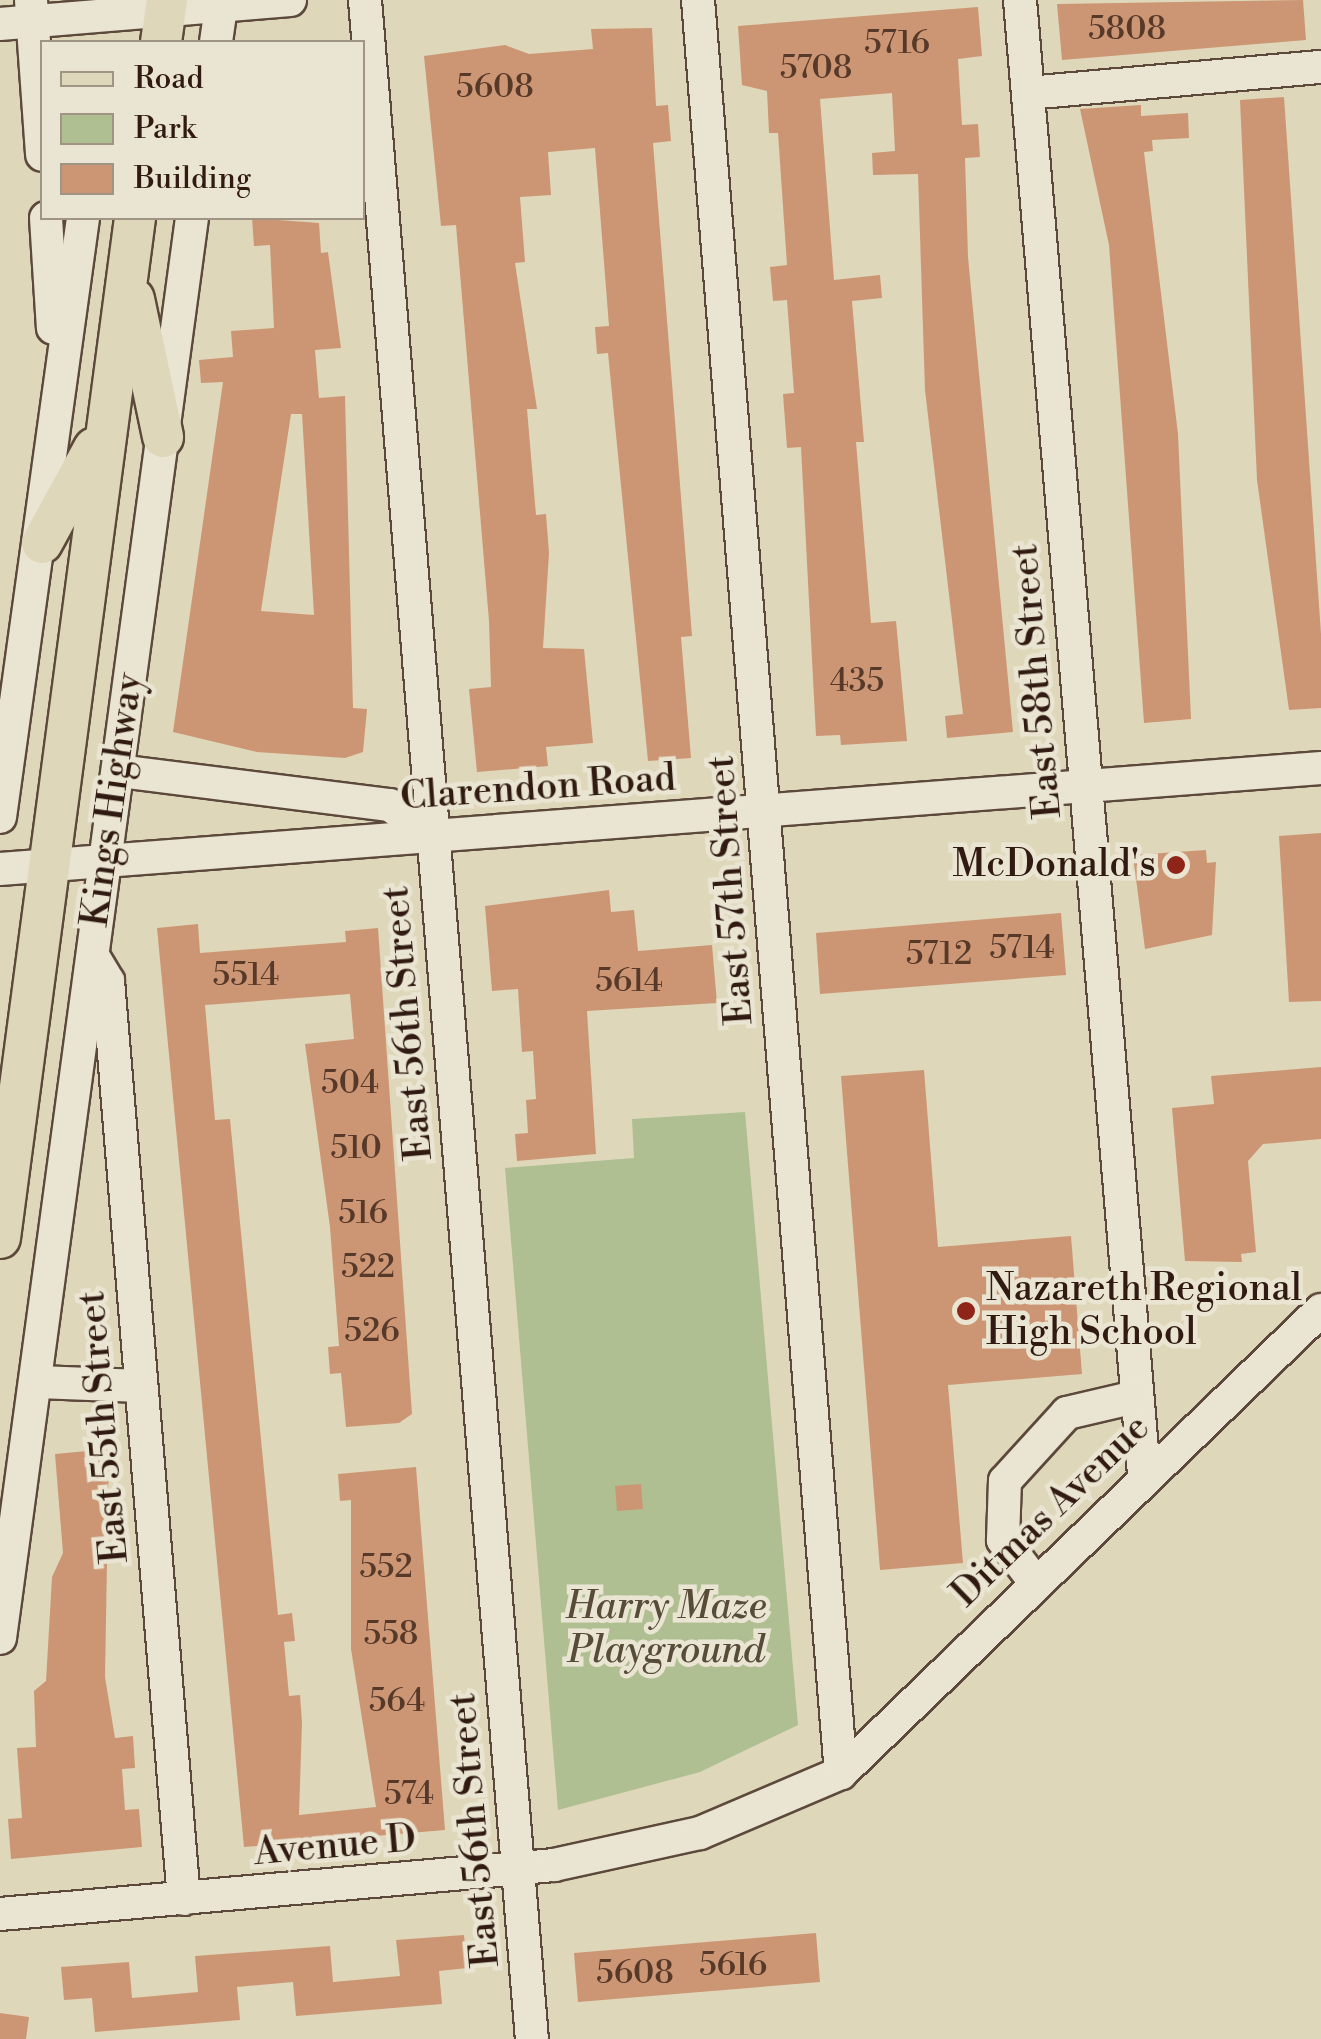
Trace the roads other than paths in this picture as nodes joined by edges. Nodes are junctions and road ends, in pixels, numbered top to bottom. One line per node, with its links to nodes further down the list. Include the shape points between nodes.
1 (290, 0): 5 (street)
2 (365, 0): 27 (street, East 56th Street)
3 (698, 0): 25 (street, East 57th Street)
4 (1020, 0): 11 (street, East 58th Street)
5 (222, 3): 7 (street); 9 (street)
6 (21, 15): 8 (street); 12 (street)
7 (165, 18): 8 (street)
8 (111, 19)
9 (216, 40)
10 (1321, 68): 11 (street)
11 (1028, 93): 24 (street, East 58th Street)
12 (40, 143)
13 (46, 220): 18 (street)
14 (83, 220): 18 (street)
15 (136, 220): 17 (main road, Kings Highway)
16 (192, 220): 20 (street, Kings Highway)
17 (128, 270): 19 (main road, Kings Highway); 20 (main road)
18 (58, 402): 21 (street)
19 (105, 426): 21 (main road); 29 (main road, Kings Highway)
20 (163, 437): 23 (street, Kings Highway)
21 (42, 543): 26 (street)
22 (1321, 768): 24 (street, Clarendon Road)
23 (119, 771): 27 (street, via 390,805); 28 (street, Kings Highway)
24 (1086, 786): 25 (street, Clarendon Road); 36 (street, East 58th Street)
25 (764, 810): 27 (street, Clarendon Road); 40 (street, East 57th Street)
26 (0, 817)
27 (432, 836): 28 (street, Clarendon Road); 41 (street, East 56th Street)
28 (104, 861): 29 (street, Clarendon Road); 31 (street, Kings Highway)
29 (53, 866): 30 (street, Clarendon Road); 32 (main road, Kings Highway)
30 (0, 869)
31 (91, 952): 34 (street, Kings Highway); 35 (street, East 55th Street, via 108,981)
32 (0, 1238)
33 (1321, 1310): 37 (street, Ditmas Avenue)
34 (38, 1382): 35 (street); 39 (street, Kings Highway)
35 (141, 1386): 42 (street, East 55th Street)
36 (1136, 1397): 37 (street, East 58th Street); 38 (street, via 1068,1413 1006,1481 998,1501 1003,1540)
37 (1144, 1475): 38 (street, Ditmas Avenue)
38 (1034, 1582): 40 (street, Ditmas Avenue)
39 (0, 1638)
40 (841, 1773): 41 (street, Avenue D, via 700,1834)
41 (519, 1869): 42 (street, Avenue D); 44 (street, East 56th Street)
42 (184, 1899): 43 (street, Avenue D)
43 (0, 1914)
44 (532, 2039)

